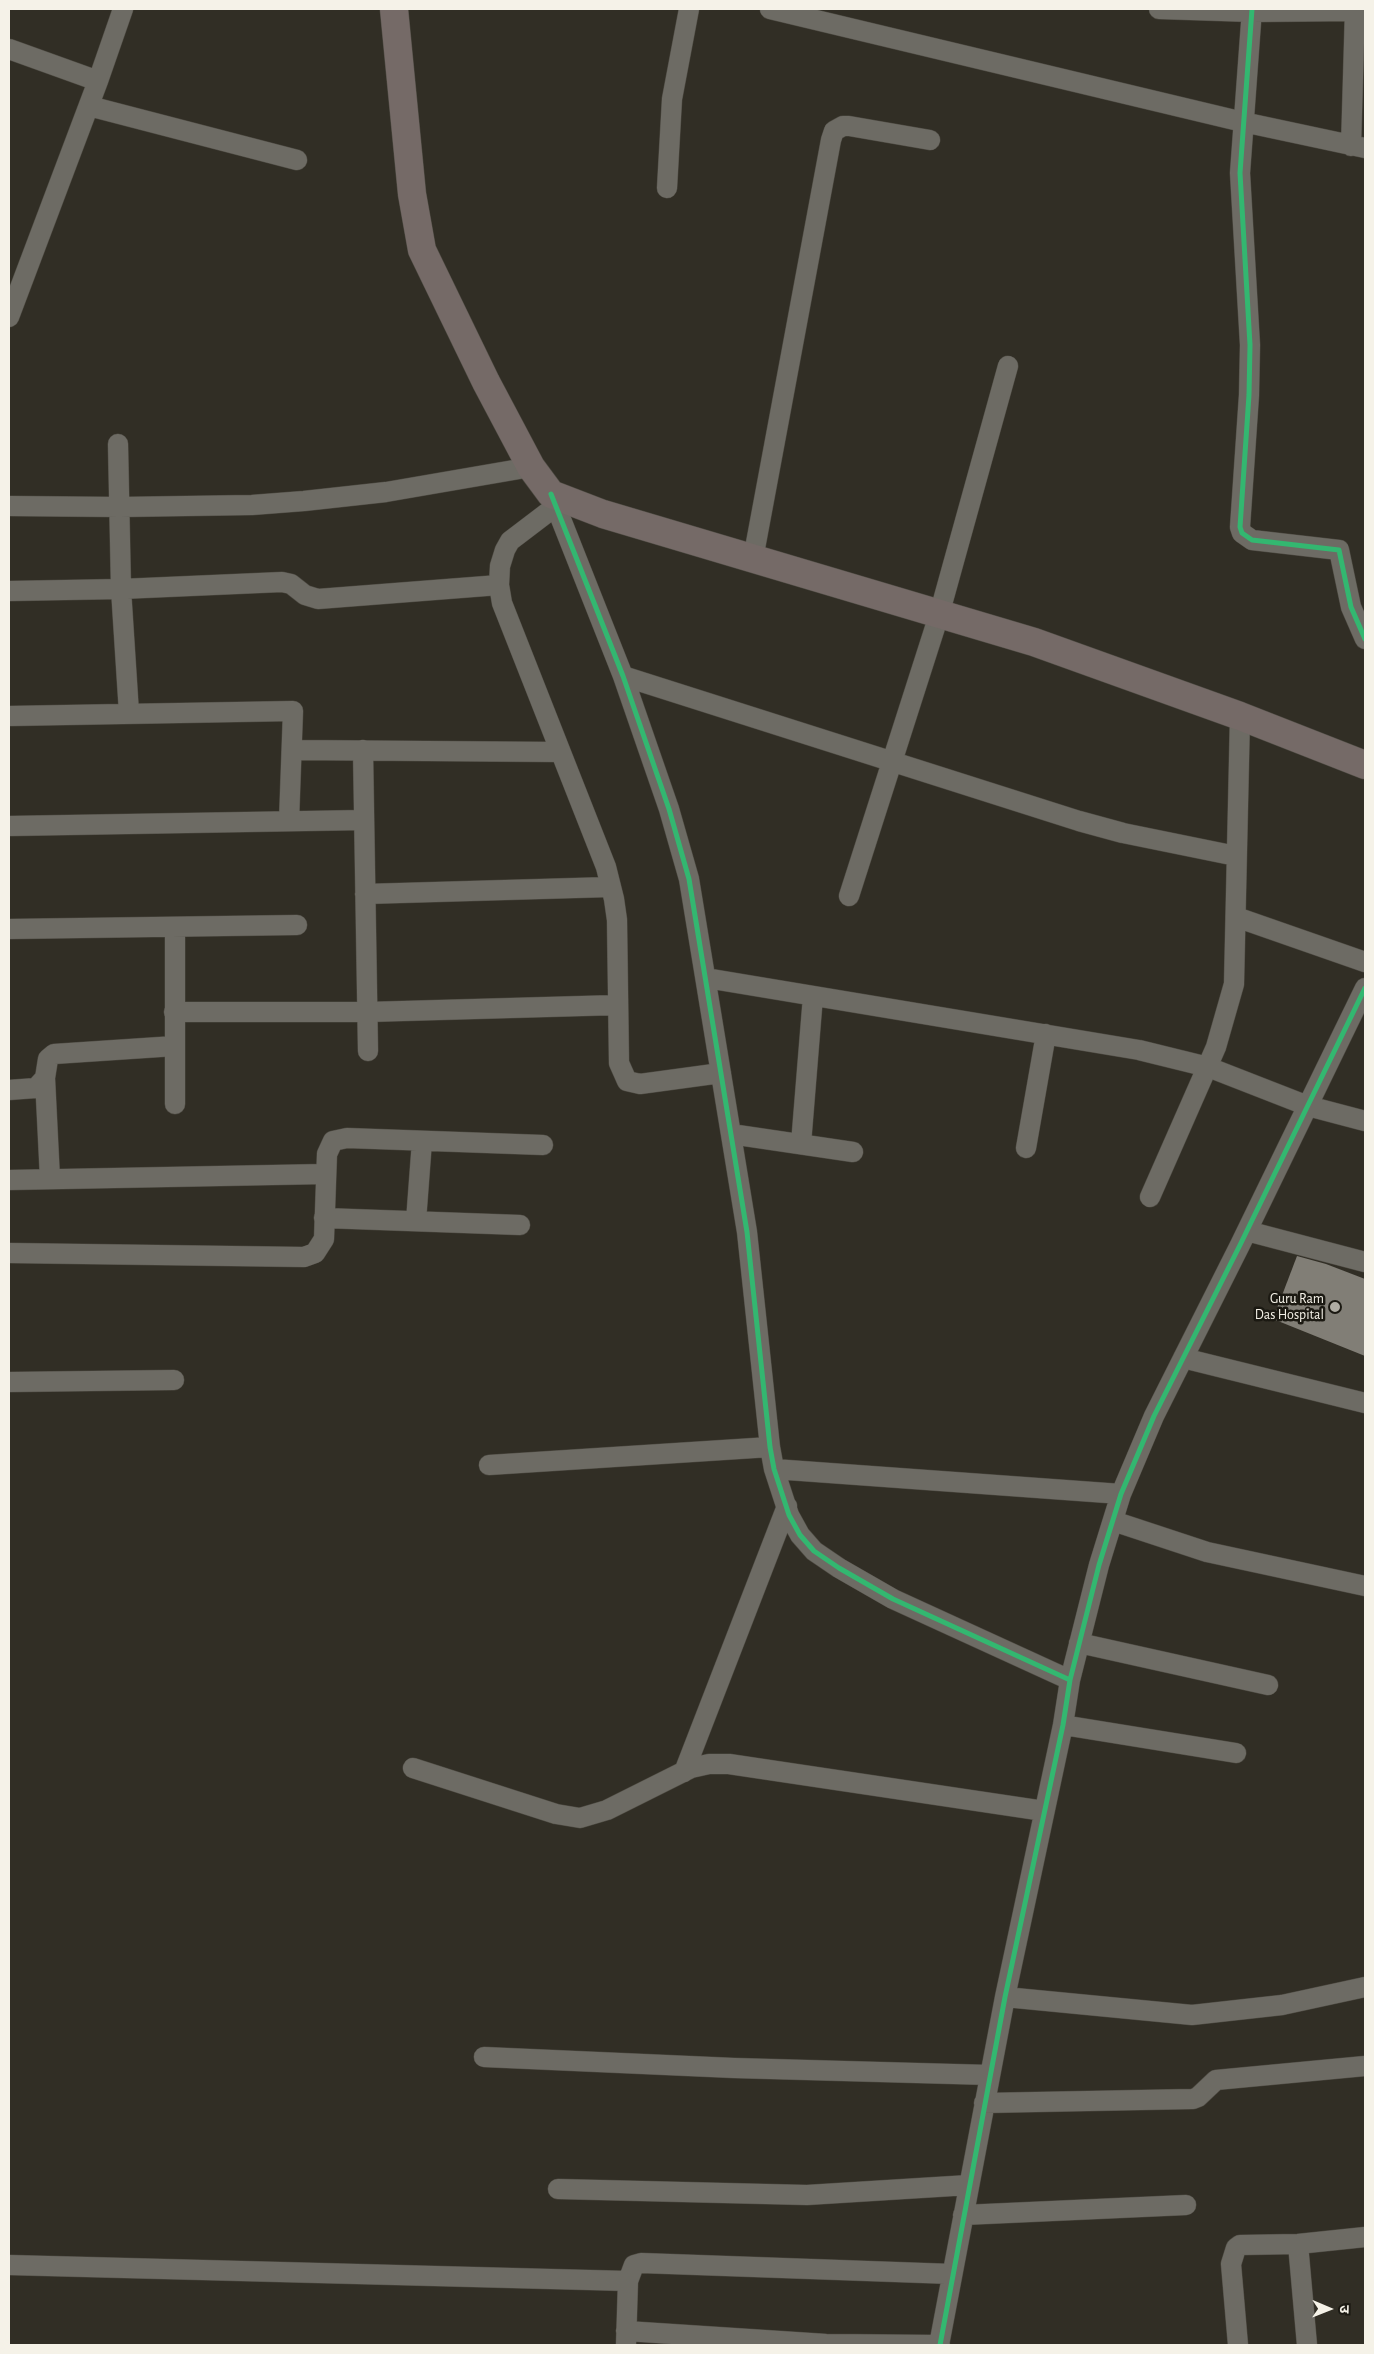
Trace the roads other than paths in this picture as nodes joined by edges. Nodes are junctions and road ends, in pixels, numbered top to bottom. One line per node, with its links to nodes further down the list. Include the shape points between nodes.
1 (123, 9): 11 (street)
2 (394, 9): 21 (highway, via 412,194 422,250)
3 (689, 9): 17 (street, via 672,99)
4 (770, 9): 9 (street)
5 (834, 9): 9 (street)
6 (1159, 9): 8 (street)
7 (1355, 10): 8 (street); 15 (street)
8 (1252, 11): 13 (street)
9 (807, 18): 13 (street)
10 (9, 48): 11 (street)
11 (98, 81): 12 (street)
12 (89, 106): 16 (street); 18 (street)
13 (1243, 122): 15 (street); 30 (street, via 1240,188 1250,345 1240,526 1242,533 1252,540 1338,550 1351,607)
14 (930, 140): 25 (street, via 850,126 834,131)
15 (1358, 147)
16 (297, 160)
17 (667, 188)
18 (9, 317)
19 (1008, 366): 29 (street)
20 (118, 444): 24 (street)
21 (531, 467): 22 (highway); 24 (street, via 386,492 304,501)
22 (553, 500): 25 (highway); 26 (street, via 510,541 500,566); 31 (street)
23 (9, 506): 24 (street)
24 (120, 507): 27 (street)
25 (753, 559): 29 (highway)
26 (499, 585): 27 (street, via 318,599 282,582); 37 (street, via 502,604)
27 (121, 589): 28 (street); 32 (street)
28 (9, 591)
29 (939, 615): 34 (highway, via 1034,642); 38 (street)
30 (1365, 640)
31 (623, 676): 38 (street); 52 (street, via 681,847)
32 (129, 713): 33 (street); 35 (street, via 293,711)
33 (9, 716)
34 (1240, 716): 39 (highway); 43 (street)
35 (292, 750): 36 (street); 41 (street)
36 (363, 750): 37 (street); 40 (street)
37 (560, 752): 44 (street, via 606,867)
38 (893, 762): 43 (street, via 1079,822); 46 (street)
39 (1365, 765)
40 (364, 820): 41 (street); 45 (street)
41 (289, 821): 42 (street)
42 (9, 826)
43 (1236, 856): 47 (street)
44 (610, 887): 45 (street); 55 (street, via 616,920)
45 (365, 894): 57 (street)
46 (849, 896)
47 (1236, 917): 51 (street); 61 (street, via 1234,984 1222,1032)
48 (297, 925): 49 (street)
49 (175, 927): 50 (street); 56 (street)
50 (9, 929)
51 (1365, 962)
52 (706, 978): 54 (street); 62 (street)
53 (1365, 988): 66 (street)
54 (813, 996): 58 (street); 70 (street)
55 (618, 1005): 57 (street); 62 (street, via 619,1063 627,1080 640,1084)
56 (174, 1012): 57 (street); 59 (street)
57 (367, 1012): 60 (street)
58 (1046, 1034): 61 (street, via 1139,1050); 72 (street)
59 (175, 1046): 63 (street, via 60,1052 48,1059); 65 (street)
60 (368, 1051)
61 (1208, 1067): 66 (street); 77 (street)
62 (721, 1073): 68 (street)
63 (44, 1078): 64 (street, via 36,1088); 75 (street)
64 (9, 1090)
65 (175, 1104)
66 (1308, 1106): 67 (street); 81 (street)
67 (1365, 1121)
68 (731, 1134): 70 (street); 88 (street, via 747,1232)
69 (422, 1141): 71 (street); 74 (street, via 340,1138 333,1141 327,1154); 79 (street)
70 (801, 1144): 73 (street)
71 (543, 1145)
72 (1026, 1148)
73 (853, 1152)
74 (325, 1174): 75 (street); 78 (street)
75 (50, 1179): 76 (street)
76 (9, 1180)
77 (1150, 1197)
78 (324, 1218): 79 (street); 82 (street, via 322,1246 304,1257)
79 (416, 1222): 80 (street)
80 (520, 1225)
81 (1247, 1231): 83 (street); 84 (street)
82 (9, 1253)
83 (1365, 1262)
84 (1183, 1358): 87 (street); 91 (street)
85 (174, 1380): 86 (street)
86 (9, 1382)
87 (1365, 1403)
88 (770, 1447): 89 (street); 90 (street)
89 (489, 1465)
90 (774, 1469): 91 (street); 92 (street)
91 (1121, 1494): 93 (street)
92 (787, 1506): 96 (street, via 800,1535 814,1551 839,1568 893,1600); 101 (street)
93 (1113, 1520): 94 (street, via 1207,1552); 95 (street)
94 (1365, 1586)
95 (1079, 1643): 96 (street); 97 (street)
96 (1070, 1680): 98 (street)
97 (1268, 1685)
98 (1063, 1725): 99 (street); 102 (street)
99 (1236, 1753)
100 (413, 1768): 101 (street, via 556,1814 580,1818 623,1803)
101 (684, 1772): 102 (street, via 709,1764 729,1764)
102 (1044, 1811): 104 (street)
103 (1365, 1988): 104 (street, via 1282,2005 1192,2015)
104 (1005, 1997): 107 (street)
105 (484, 2057): 107 (street)
106 (1365, 2066): 108 (street, via 1216,2080 1193,2099)
107 (990, 2075): 108 (street)
108 (984, 2103): 109 (street)
109 (969, 2185): 110 (street, via 807,2195); 112 (street)
110 (558, 2189)
111 (1186, 2206): 112 (street)
112 (963, 2215): 116 (street)
113 (1365, 2237): 114 (street)
114 (1298, 2244): 120 (street, via 1240,2245 1236,2248 1231,2264); 121 (street)
115 (9, 2265): 117 (street)
116 (952, 2274): 117 (street, via 656,2262 634,2265); 119 (street)
117 (628, 2281): 118 (street)
118 (626, 2338): 119 (street)
119 (940, 2345)
120 (1238, 2345)
121 (1307, 2345)

